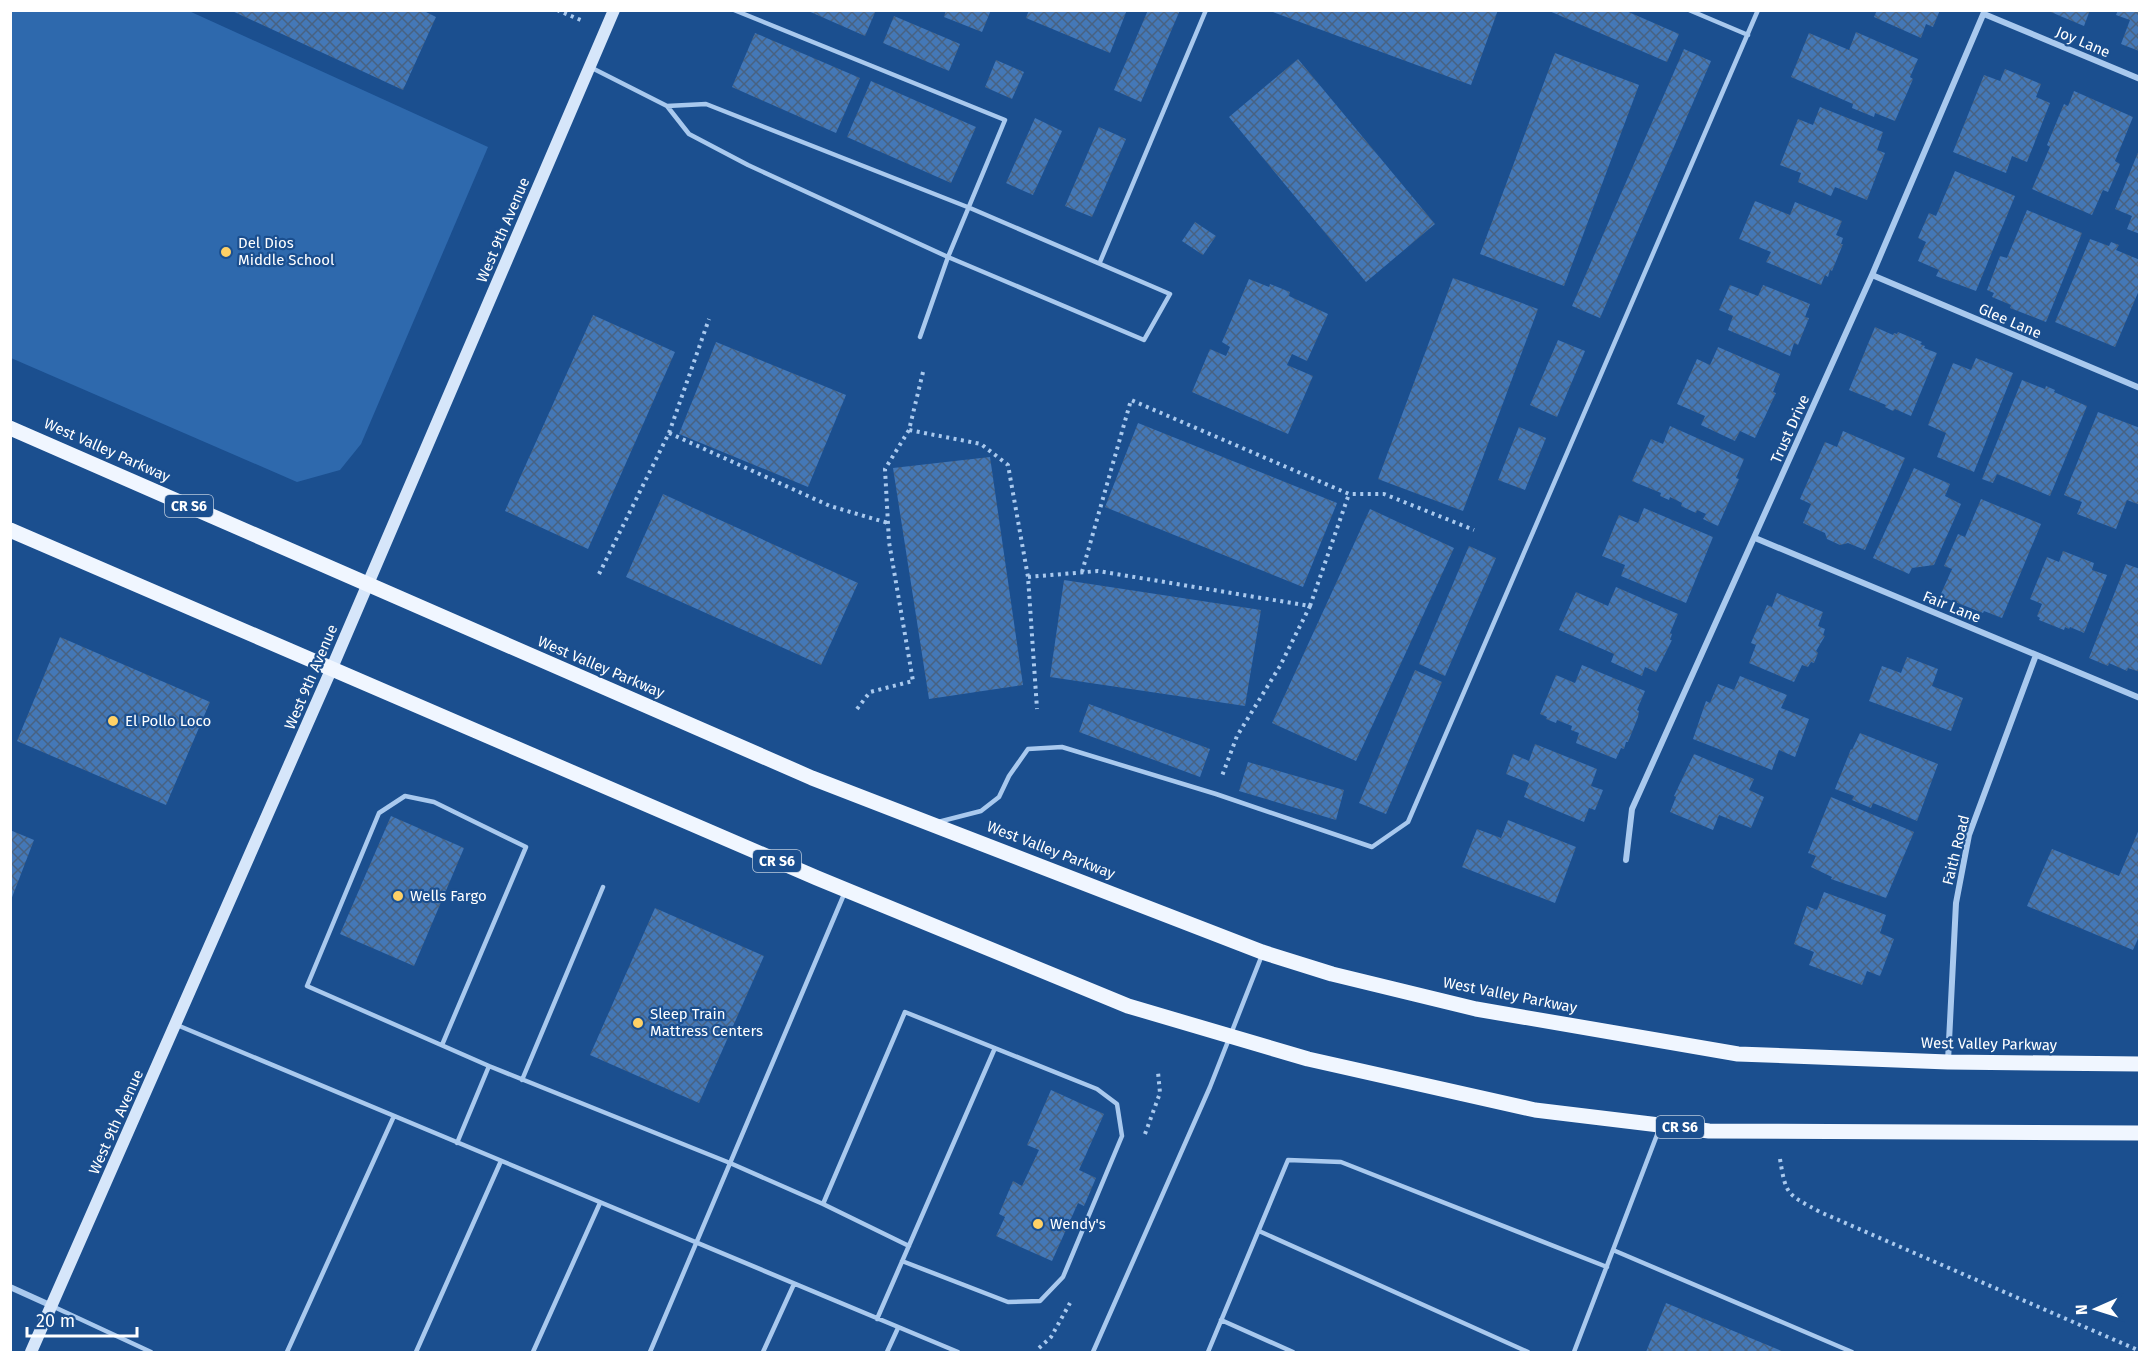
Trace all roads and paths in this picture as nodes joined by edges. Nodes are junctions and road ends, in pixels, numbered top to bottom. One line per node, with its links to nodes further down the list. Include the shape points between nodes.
1 (614, 10): 8 (street, West 9th Avenue)
2 (734, 10): 11 (lane, via 1005,120)
3 (1206, 10): 13 (lane)
4 (1689, 10): 7 (lane)
5 (1758, 10): 7 (lane)
6 (1985, 12): 9 (street, Joy Lane); 14 (street, Trust Drive)
7 (1748, 35): 37 (lane, via 1408,822 1372,847)
8 (589, 67): 10 (lane); 30 (street, West 9th Avenue)
9 (2139, 79)
10 (667, 106): 11 (lane, via 706,104); 12 (lane, via 689,134)
11 (970, 208): 12 (lane); 13 (lane)
12 (948, 257): 13 (lane, via 1144,340 1170,294); 16 (lane)
13 (1100, 262)
14 (1872, 275): 18 (street, Glee Lane); 26 (street, Trust Drive)
15 (709, 319): 21 (path)
16 (920, 337)
17 (923, 372): 20 (path)
18 (2139, 388)
19 (10, 428): 30 (main road, West Valley Parkway / CR S6)
20 (909, 430): 23 (path, via 885,469); 29 (path, via 981,444 1008,465)
21 (669, 433): 23 (path, via 830,506); 28 (path)
22 (1349, 494): 25 (path, via 1384,494); 27 (path, via 1131,400); 31 (path)
23 (888, 523): 35 (path, via 912,681 870,692)
24 (10, 530): 33 (main road, CR S6)
25 (1474, 530)
26 (1755, 538): 32 (street, Fair Lane); 39 (street, Trust Drive, via 1632,809)
27 (1082, 572): 29 (path); 31 (path, via 1098,571)
28 (599, 574)
29 (1028, 577): 36 (path)
30 (367, 584): 33 (street, West 9th Avenue); 38 (main road, West Valley Parkway / CR S6, via 812,778)
31 (1310, 606): 37 (path, via 1280,666 1237,736)
32 (2036, 655): 34 (street, Fair Lane); 47 (street, Faith Road, via 1969,835 1956,903)
33 (332, 670): 41 (main road, CR S6); 43 (street, West 9th Avenue)
34 (2139, 698)
35 (857, 709)
36 (1037, 709)
37 (1216, 794): 38 (lane, via 1062,747 1028,749 999,797 981,810)
38 (933, 823): 42 (main road, West Valley Parkway / CR S6)
39 (1626, 860)
40 (603, 887): 50 (lane)
41 (846, 890): 44 (main road, CR S6, via 1128,1006); 57 (lane)
42 (1263, 952): 44 (lane); 47 (main road, West Valley Parkway / CR S6, via 1332,974 1476,1010 1738,1054)
43 (176, 1024): 51 (lane); 68 (street, West 9th Avenue)
44 (1230, 1036): 52 (main road, CR S6, via 1308,1059 1535,1110); 82 (lane)
45 (442, 1045): 45 (lane, via 526,847 434,802 405,796 379,813 307,986); 49 (lane)
46 (995, 1048): 59 (lane, via 905,1012); 62 (lane); 64 (lane, via 1096,1089 1117,1104 1122,1136 1063,1277 1040,1300 1008,1302)
47 (1948, 1062): 48 (main road, West Valley Parkway / CR S6)
48 (2139, 1064)
49 (489, 1066): 50 (lane); 55 (lane)
50 (522, 1080): 57 (lane)
51 (394, 1116): 55 (lane); 75 (lane)
52 (1660, 1125): 53 (main road, CR S6, via 1709,1131); 63 (lane)
53 (1775, 1131): 54 (main road, CR S6); 72 (path, via 1783,1181 1790,1195 1820,1212)
54 (2139, 1133)
55 (457, 1143): 56 (lane)
56 (501, 1161): 58 (lane); 76 (lane)
57 (730, 1163): 59 (lane); 61 (lane)
58 (600, 1203): 61 (lane); 77 (lane)
59 (823, 1204): 62 (lane)
60 (1259, 1231): 65 (lane, via 1288,1160 1341,1162); 70 (lane); 85 (lane)
61 (697, 1243): 66 (lane); 78 (lane)
62 (909, 1246): 64 (lane)
63 (1613, 1250): 65 (lane); 87 (lane)
64 (902, 1261): 69 (lane)
65 (1607, 1267): 86 (lane)
66 (794, 1284): 69 (lane); 79 (lane)
67 (10, 1287): 68 (street)
68 (52, 1306): 73 (street, West 9th Avenue); 74 (lane)
69 (877, 1319): 71 (lane)
70 (1221, 1320): 83 (lane); 84 (lane)
71 (898, 1328): 80 (lane); 81 (lane)
72 (2139, 1351)
73 (31, 1353)
74 (151, 1353)
75 (287, 1353)
76 (416, 1353)
77 (533, 1353)
78 (650, 1353)
79 (763, 1353)
80 (887, 1353)
81 (957, 1353)
82 (1093, 1353)
83 (1208, 1353)
84 (1293, 1353)
85 (1528, 1353)
86 (1574, 1353)
87 (1852, 1353)

